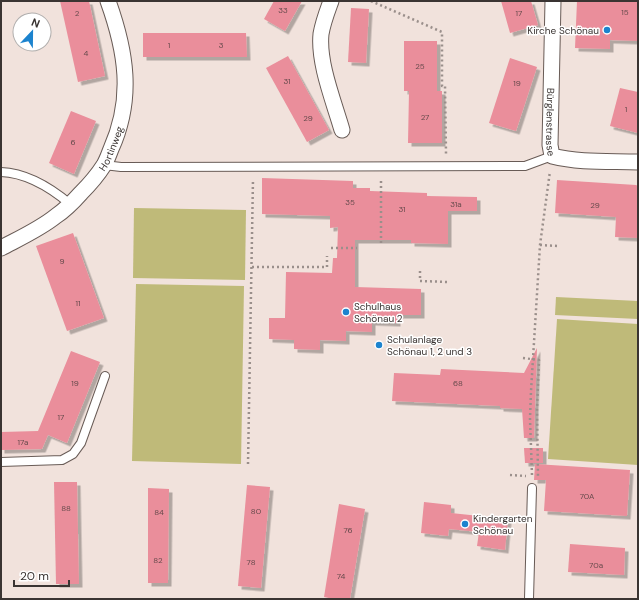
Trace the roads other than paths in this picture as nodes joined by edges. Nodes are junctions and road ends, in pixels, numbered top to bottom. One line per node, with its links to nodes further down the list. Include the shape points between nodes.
1 (108, 1): 7 (street, Hortinweg, via 122,46 125,91 121,119)
2 (331, 1): 4 (street, via 321,34 321,50 323,68)
3 (553, 1): 5 (street, Bürglenstrasse, via 550,145)
4 (342, 130)
5 (552, 156): 6 (street, Bürglenstrasse, via 580,161); 7 (lane, via 525,166)
6 (638, 162)
7 (104, 165): 9 (street, Hortinweg)
8 (1, 172): 9 (lane, via 12,172 36,182)
9 (70, 204): 10 (street, Hortinweg, via 42,227)
10 (1, 248)
11 (105, 376): 12 (lane, via 80,443 73,454 62,460)
12 (1, 462)
13 (532, 488): 14 (lane)
14 (529, 599)

